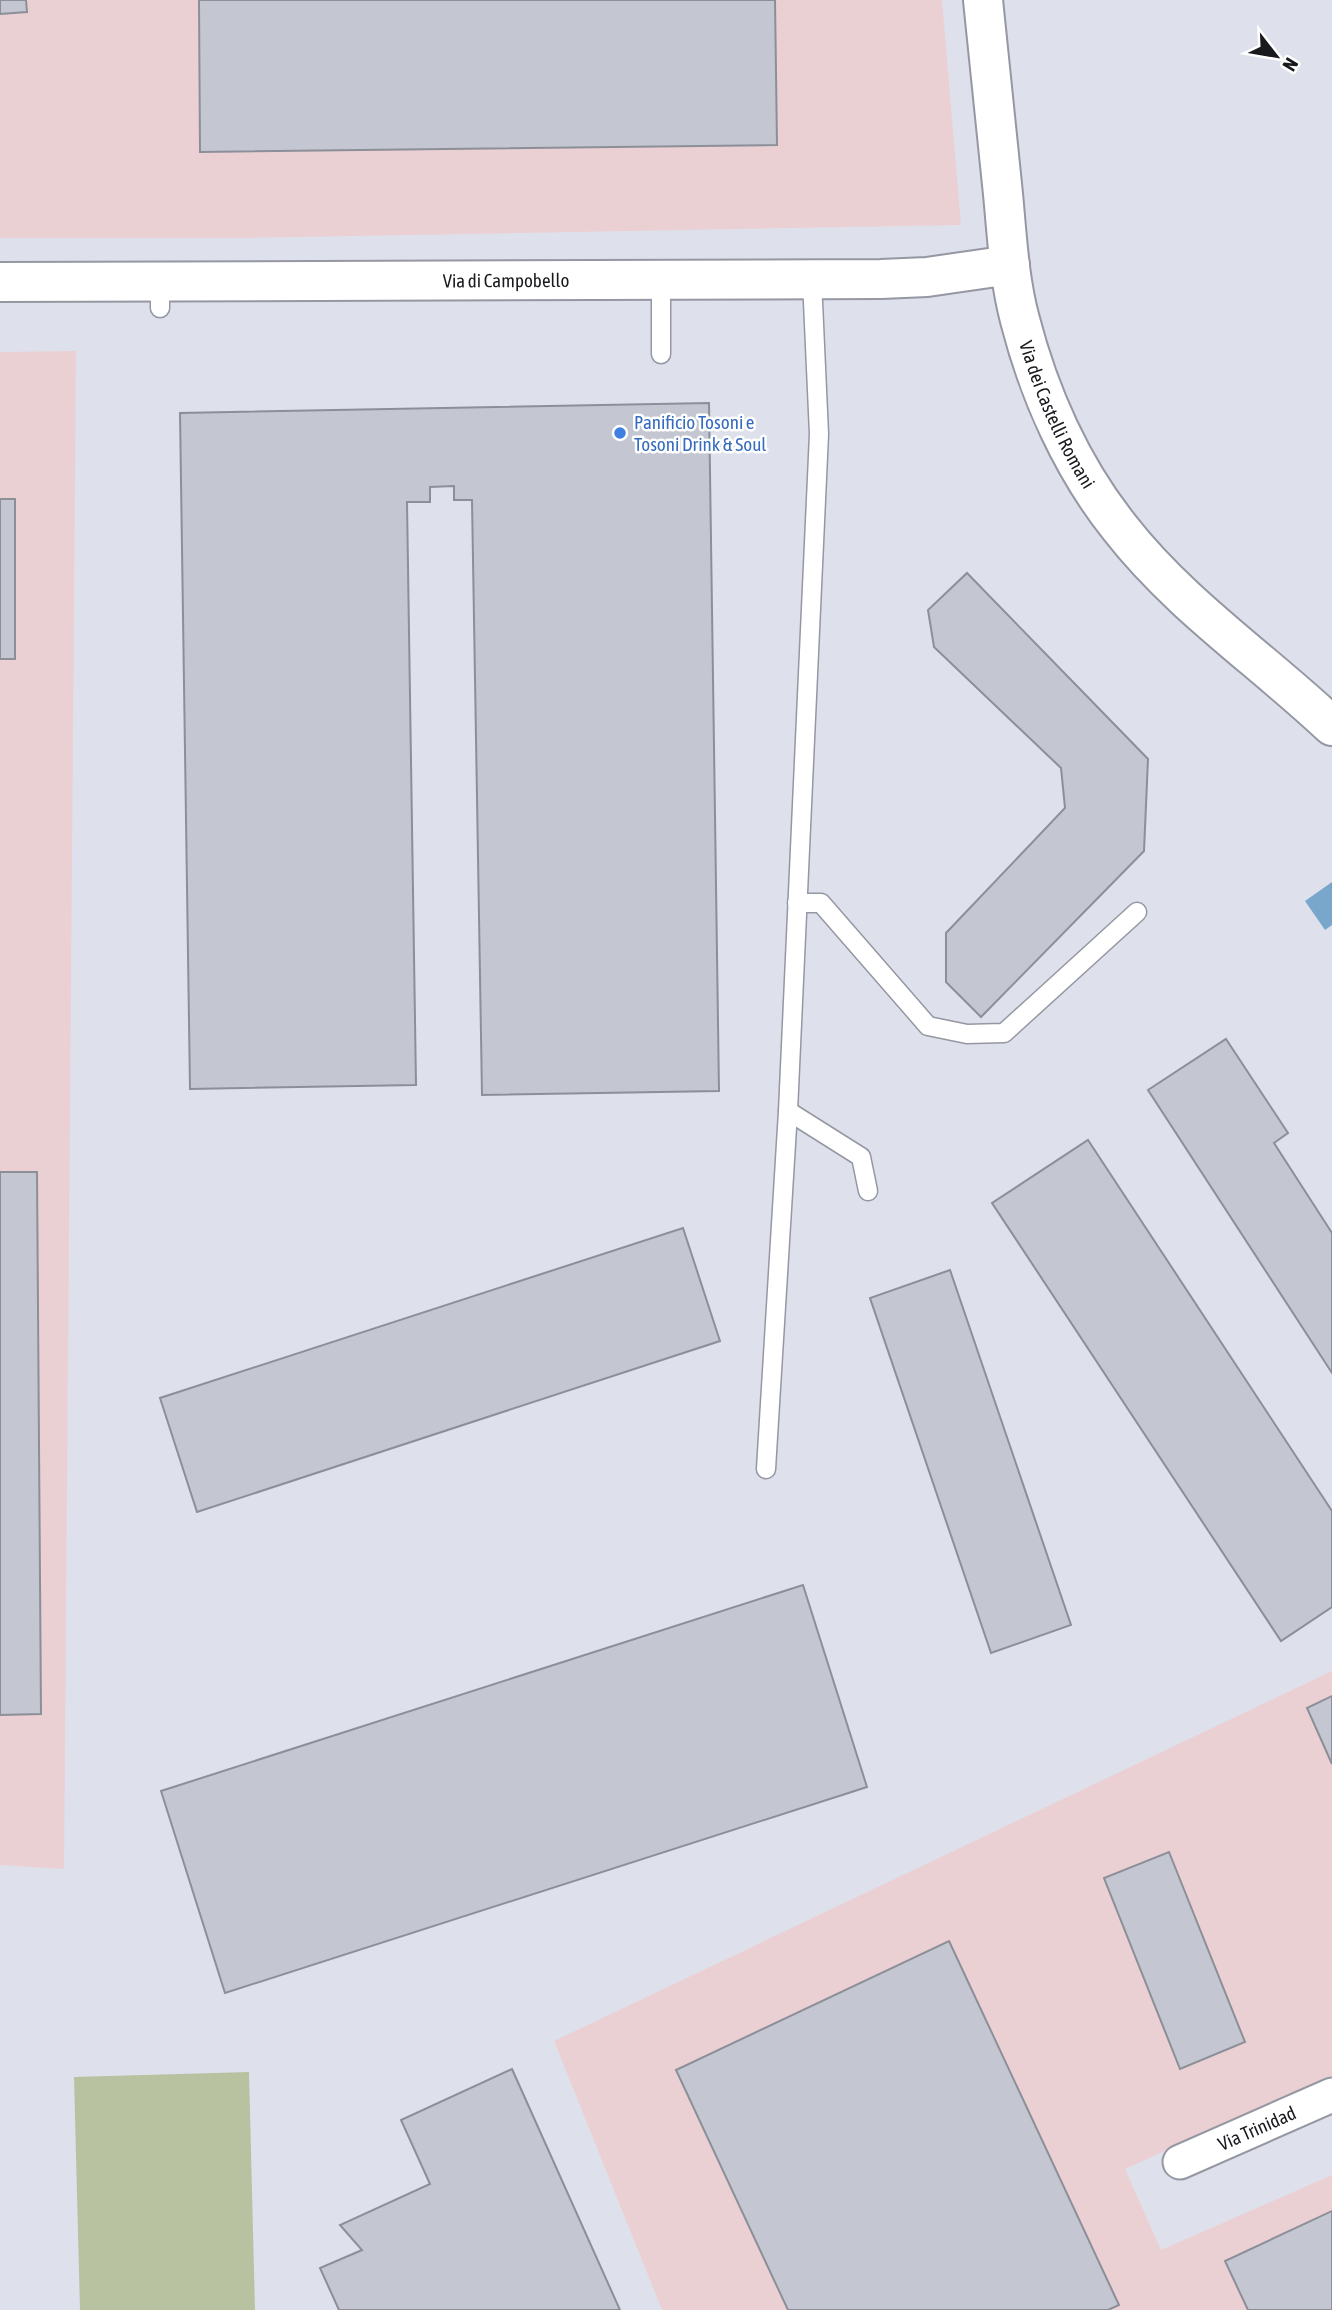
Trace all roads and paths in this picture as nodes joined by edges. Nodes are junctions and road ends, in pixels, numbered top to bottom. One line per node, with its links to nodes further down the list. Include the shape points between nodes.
1 (983, 0): 2 (street, Via dei Castelli Romani)
2 (1010, 265): 3 (street, Via di Campobello, via 927,277); 7 (street, Via dei Castelli Romani, via 1020,320 1043,389 1070,449 1106,510 1162,575)
3 (812, 280): 4 (street, Via di Campobello); 8 (lane, via 820,434)
4 (660, 281): 5 (street, Via di Campobello, via 160,294); 6 (lane)
5 (0, 282)
6 (661, 354)
7 (1332, 726)
8 (797, 903): 9 (lane, via 821,903 928,1026 967,1034 1004,1034); 10 (lane)
9 (1137, 912)
10 (788, 1111): 11 (lane, via 861,1157); 12 (lane)
11 (867, 1191)
12 (766, 1469)
13 (1332, 2095): 14 (street, Via Trinidad)
14 (1180, 2162)

